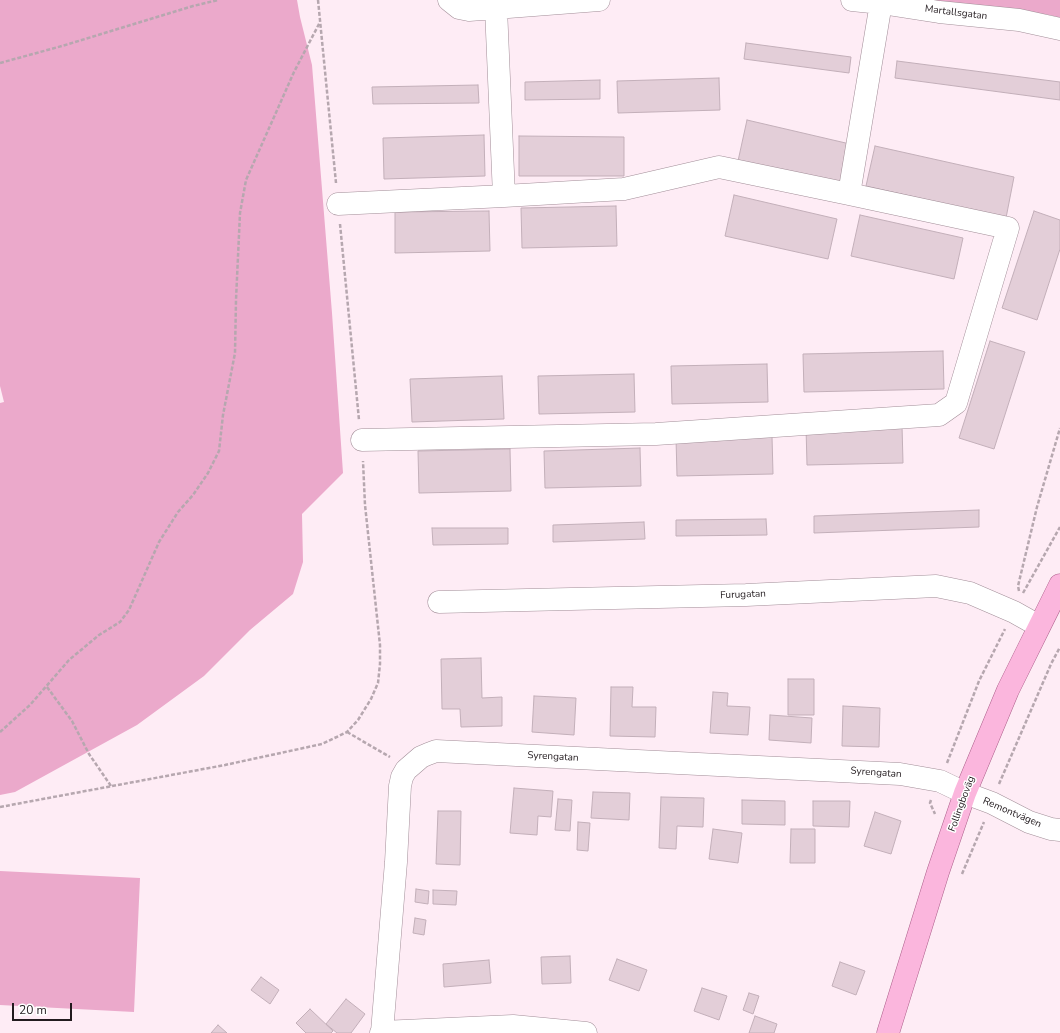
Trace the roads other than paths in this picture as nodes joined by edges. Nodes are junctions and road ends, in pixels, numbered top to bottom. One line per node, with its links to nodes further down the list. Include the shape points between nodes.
1 (449, 0): 6 (street, via 459,8 469,10)
2 (599, 0): 4 (street)
3 (852, 0): 5 (street, Martallsgatan)
4 (560, 2): 6 (street)
5 (881, 3): 7 (street, Martallsgatan, via 1019,20); 8 (street)
6 (496, 8): 9 (street)
7 (1060, 29)
8 (849, 194): 9 (street, via 720,167 624,188); 11 (street, via 1008,228 956,403 939,415 656,434)
9 (504, 196): 10 (street)
10 (338, 204)
11 (362, 440)
12 (1060, 585): 14 (main road, Follingboväg)
13 (439, 602): 14 (street, Furugatan, via 746,595 936,586 970,592)
14 (1039, 626): 15 (main road, Follingboväg, via 1008,690)
15 (965, 794): 16 (street, Remontvägen, via 992,803 1029,822); 17 (street, Syrengatan, via 940,781 900,774 436,751 421,757 406,770 400,786); 19 (main road, Follingboväg)
16 (1060, 830)
17 (381, 1032): 18 (street, via 513,1026)
18 (586, 1033)
19 (888, 1033)

